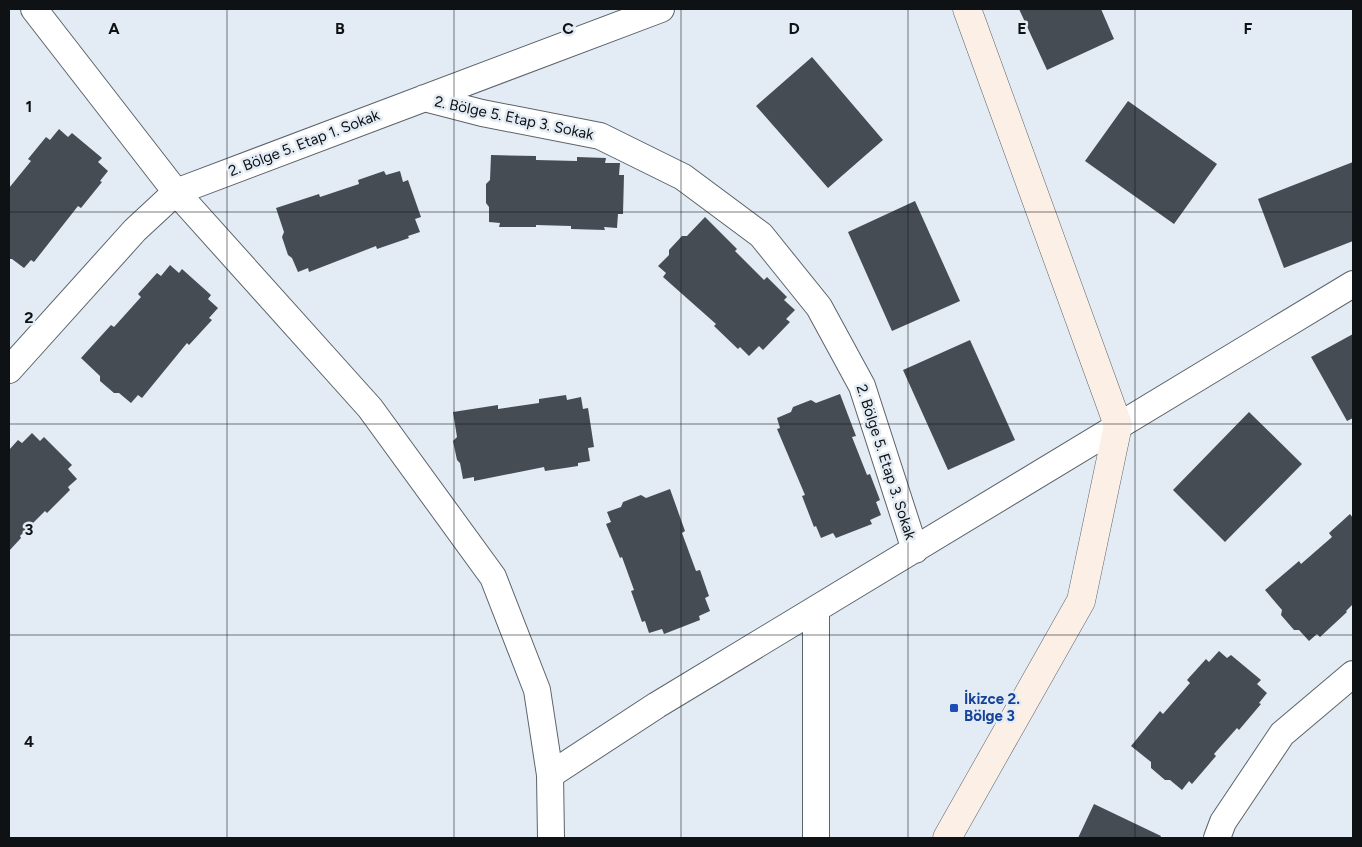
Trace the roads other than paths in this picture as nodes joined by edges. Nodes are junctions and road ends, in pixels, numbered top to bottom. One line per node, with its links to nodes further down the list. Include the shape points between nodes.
1 (34, 9): 5 (street)
2 (661, 9): 4 (street, 2. Bölge 5. Etap 1. Sokak)
3 (967, 9): 8 (street)
4 (424, 98): 5 (street, 2. Bölge 5. Etap 1. Sokak); 9 (street, 2. Bölge 5. Etap 3. Sokak, via 600,136 683,177 762,235 819,307 862,386)
5 (176, 192): 7 (street, 2. Bölge 5. Etap 1. Sokak, via 135,230); 12 (street, via 370,408 493,577 538,690)
6 (1353, 284): 8 (street)
7 (9, 370)
8 (1118, 425): 9 (street); 15 (street, via 1081,601)
9 (915, 550): 10 (street)
10 (816, 610): 12 (street); 14 (street)
11 (1353, 674): 16 (street, via 1282,734 1223,822)
12 (550, 775): 13 (street)
13 (551, 838)
14 (816, 838)
15 (947, 838)
16 (1217, 838)

